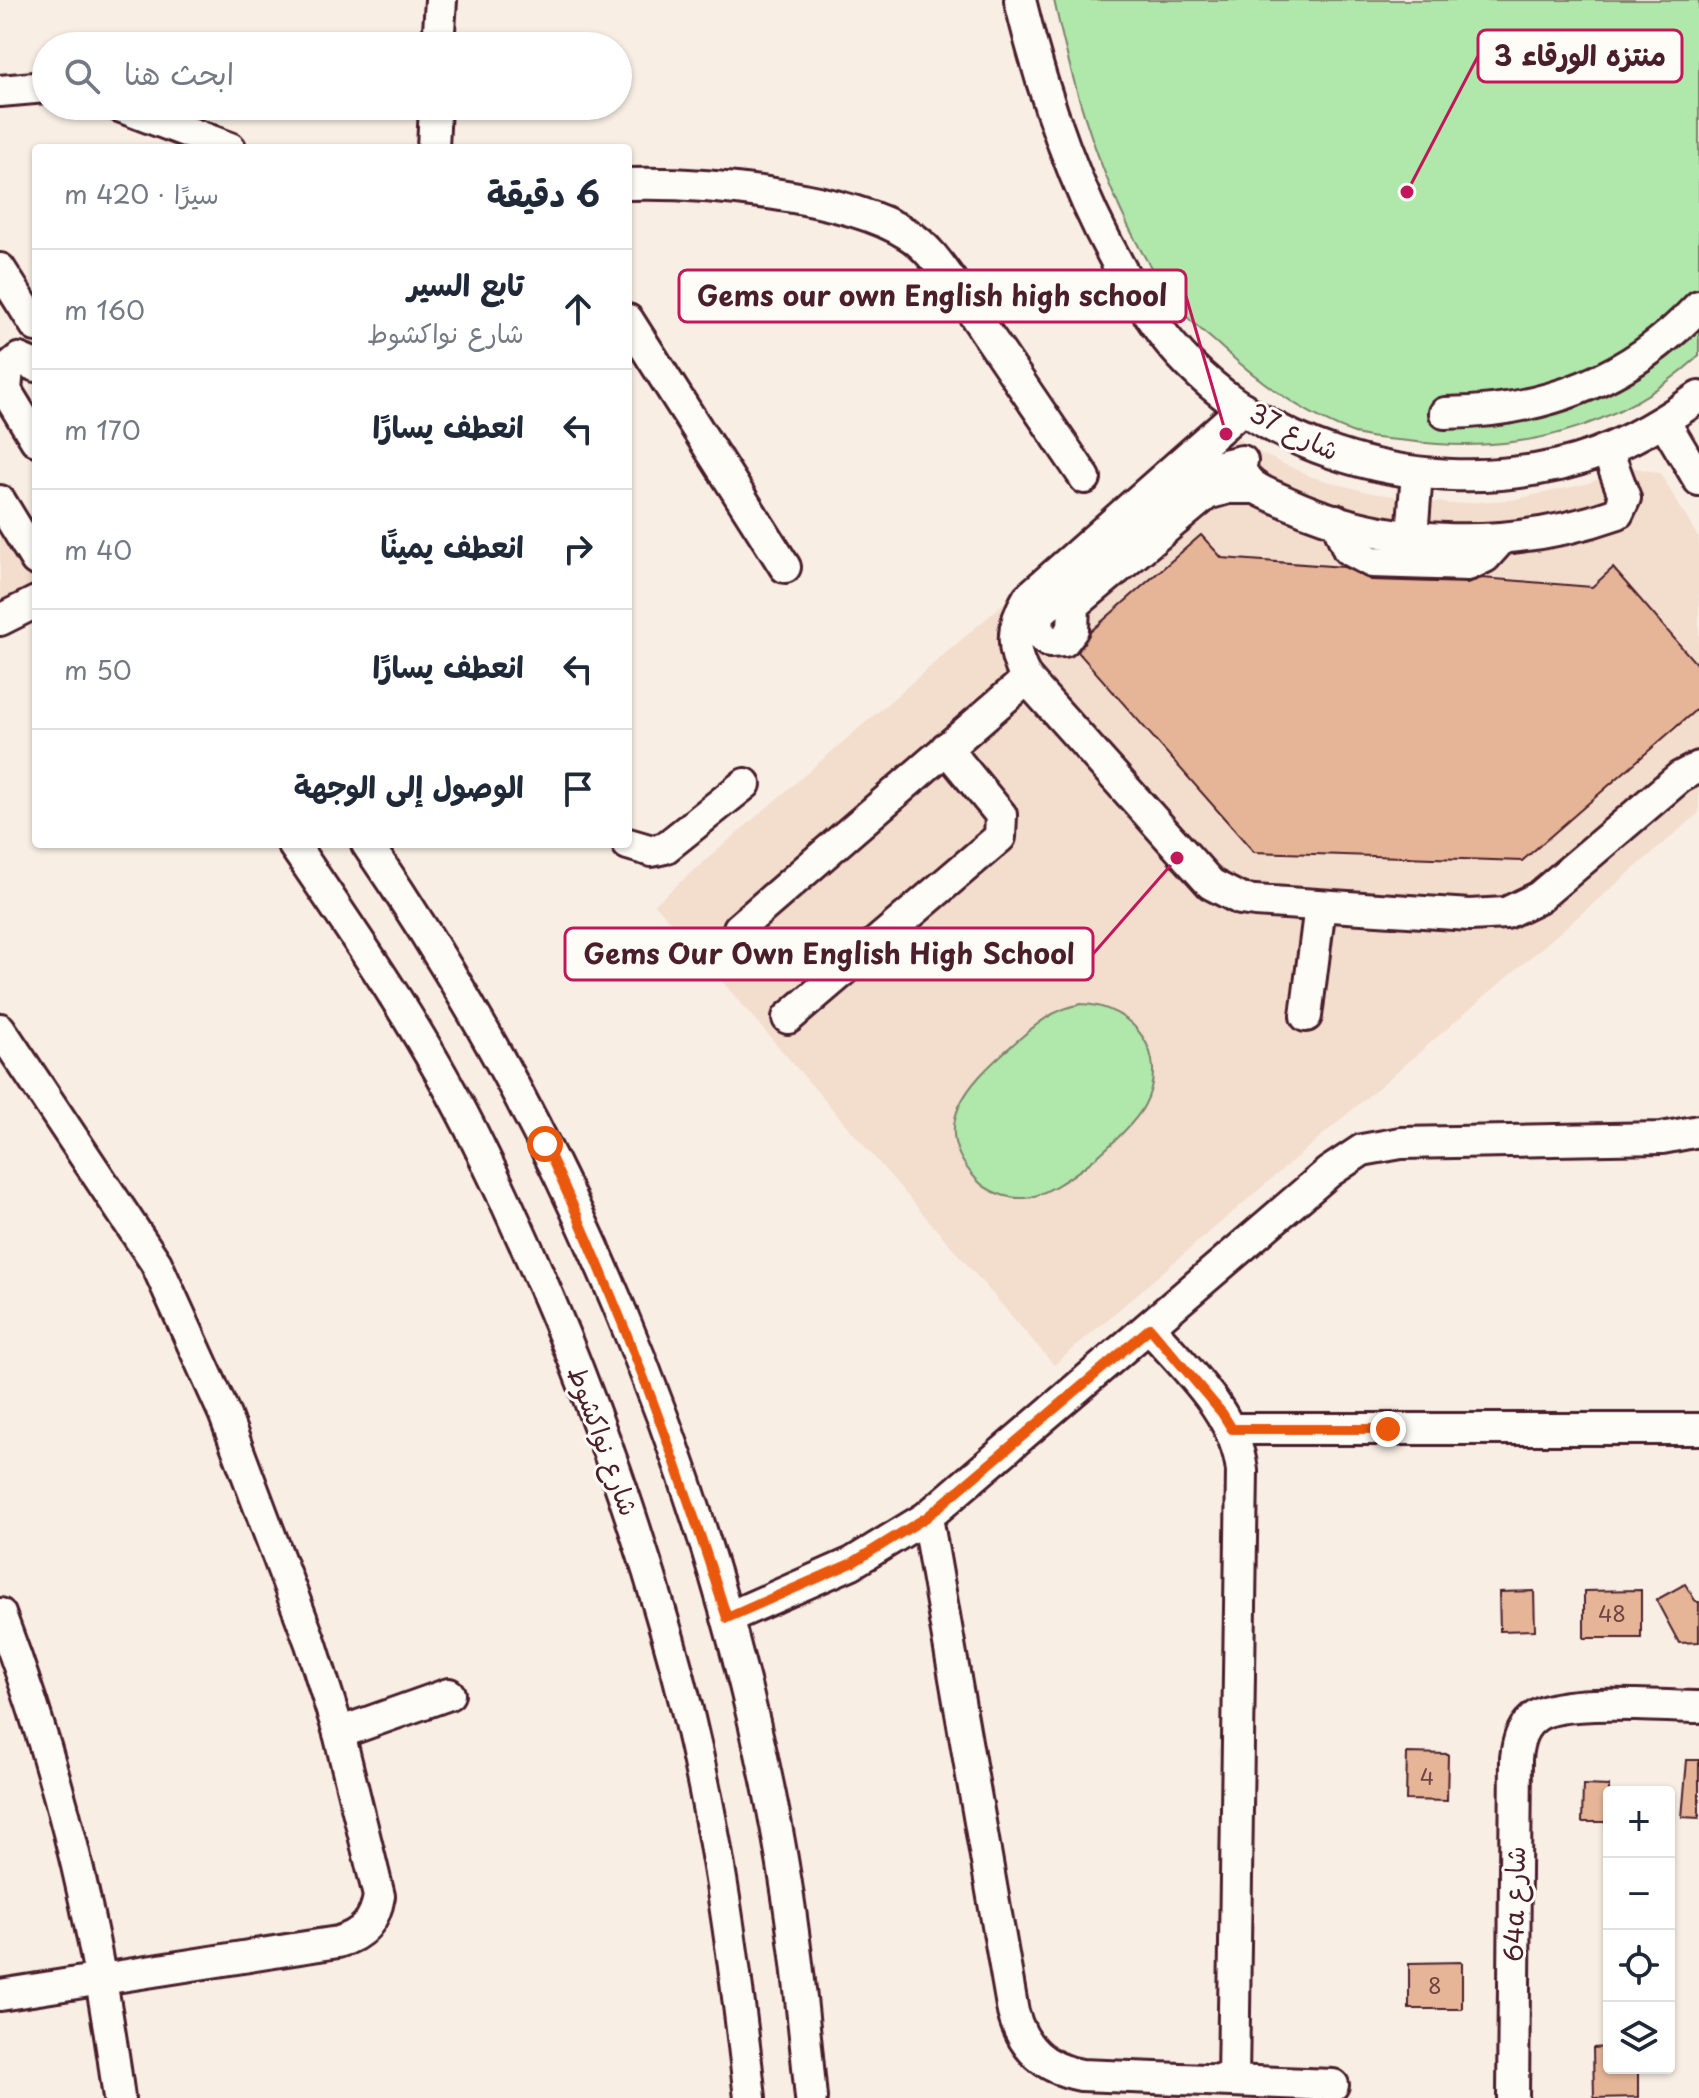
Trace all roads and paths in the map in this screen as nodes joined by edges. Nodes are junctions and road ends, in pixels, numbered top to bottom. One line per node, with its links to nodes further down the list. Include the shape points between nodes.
1 (441, 0): 3 (street)
2 (1020, 0): 19 (street, شارع 37, via 1056,125 1099,228 1155,324 1181,355)
3 (439, 32)
4 (32, 88): 5 (street)
5 (0, 91)
6 (153, 120): 8 (street)
7 (434, 120): 9 (street)
8 (211, 144)
9 (433, 144)
10 (632, 184): 25 (street, via 698,186 808,202 885,221 912,237 954,285)
11 (0, 269): 13 (street)
12 (1699, 306): 18 (street, via 1646,355 1570,395 1502,411)
13 (32, 320)
14 (632, 326): 33 (street)
15 (32, 364): 16 (street, via 19,359 8,368)
16 (3, 385): 21 (street)
17 (1699, 397): 20 (street, شارع 37)
18 (1445, 413)
19 (1252, 414): 23 (street); 24 (street, شارع 37, via 1352,460); 36 (street, via 1028,598 1019,613 1014,647)
20 (1664, 421): 22 (street, شارع 37); 26 (street)
21 (32, 433)
22 (1607, 450): 24 (street, شارع 37, via 1513,474); 31 (street, via 1625,498 1618,513)
23 (1242, 461): 27 (street, via 1244,477); 27 (street, via 1211,468 1192,482 1039,613 1038,634 1049,642 1069,636 1074,605 1198,500 1228,488)
24 (1417, 473): 30 (street)
25 (1085, 478)
26 (1699, 480)
27 (1256, 488): 29 (street)
28 (0, 501): 32 (street)
29 (1336, 520): 30 (street); 31 (street, via 1348,549 1372,562 1468,565 1485,557)
30 (1412, 536): 31 (street)
31 (1502, 538)
32 (32, 553)
33 (785, 567)
34 (32, 604): 35 (street)
35 (0, 620)
36 (1027, 679): 37 (street); 44 (street, via 1211,884 1240,899)
37 (946, 748): 45 (street); 47 (street, via 1001,815 1000,837)
38 (1699, 767): 44 (street, via 1680,777 1539,897 1506,913 1479,916)
39 (745, 784): 40 (street, via 665,848 652,851)
40 (632, 845)
41 (281, 848): 49 (street, via 419,1060)
42 (296, 848): 49 (street, شارع نواكشوط)
43 (370, 848): 56 (street, via 488,1034 534,1119 645,1375)
44 (1320, 906): 46 (street)
45 (739, 928)
46 (1306, 1016)
47 (788, 1018)
48 (0, 1029): 59 (street, via 156,1263 255,1489)
49 (443, 1080): 65 (street, شارع نواكشوط, via 547,1294 628,1506 664,1624 711,1827)
50 (1699, 1131): 51 (street, via 1662,1138 1401,1143 1362,1150 1329,1172)
51 (1150, 1328): 52 (street); 54 (street)
52 (1232, 1429): 53 (street); 62 (street, via 1242,1471)
53 (1699, 1429)
54 (927, 1517): 56 (street, via 826,1577); 62 (street, via 1018,2032 1044,2062 1061,2071)
55 (0, 1614): 60 (street, via 64,1813)
56 (727, 1618): 66 (street, via 774,1811)
57 (449, 1694): 59 (street)
58 (1699, 1707): 67 (street, 64a شارع, via 1561,1707 1535,1716 1524,1728 1516,1758)
59 (339, 1733): 60 (street, via 379,1896 362,1931 338,1942)
60 (100, 1979): 61 (street); 64 (street)
61 (0, 1995)
62 (1233, 2080): 63 (street)
63 (1333, 2085)
64 (119, 2098)
65 (750, 2098)
66 (811, 2098)
67 (1513, 2098)

